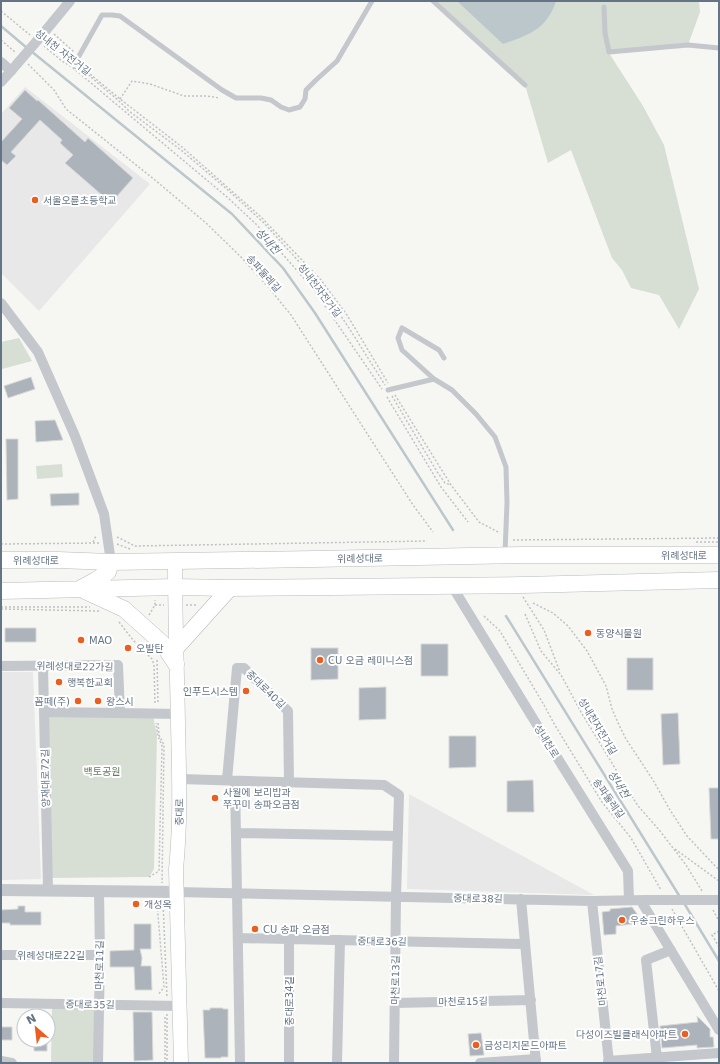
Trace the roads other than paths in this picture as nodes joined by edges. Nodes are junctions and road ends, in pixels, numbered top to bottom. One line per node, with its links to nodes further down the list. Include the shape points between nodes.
1 (70, 1): 8 (street, bridge, via 44,36)
2 (372, 1): 6 (lane, via 337,61 306,90 305,99 300,107 289,110 271,100 236,98 120,16 102,14)
3 (433, 1): 10 (lane)
4 (604, 7): 5 (lane, via 609,52 688,45)
5 (719, 48)
6 (79, 56)
7 (1, 62): 8 (street)
8 (11, 70): 9 (street)
9 (1, 82)
10 (525, 85)
11 (1, 303): 20 (street, via 38,352 75,436 104,514)
12 (444, 358): 13 (lane, via 439,350 402,328 398,338 402,350)
13 (434, 379): 14 (lane); 15 (lane, via 452,390 495,437 506,467)
14 (390, 390)
15 (505, 544): 16 (main road, 위례성대로, via 522,547); 19 (main road, 위례성대로)
16 (719, 555)
17 (1, 560): 18 (main road, 위례성대로)
18 (74, 560): 20 (main road, 위례성대로); 25 (main road, via 82,572)
19 (175, 561): 20 (main road, 위례성대로); 23 (main road, 중대로)
20 (111, 562): 25 (main road, via 108,572)
21 (719, 580): 22 (main road)
22 (452, 586): 24 (main road); 46 (street, 성내천로, via 628,871)
23 (175, 587): 24 (main road); 25 (main road); 27 (main road, 중대로)
24 (230, 588): 27 (main road)
25 (75, 589): 26 (main road); 28 (main road, via 124,609 162,643)
26 (1, 591)
27 (176, 648): 28 (main road, 중대로)
28 (176, 664): 33 (main road, 중대로)
29 (1, 666): 30 (street, 위례성대로22가길)
30 (43, 666): 31 (street, 양재대로72길); 32 (street, 위례성대로22가길, via 118,665)
31 (44, 712): 32 (street); 40 (street, 양재대로72길)
32 (120, 713): 33 (street)
33 (178, 714): 34 (main road, 중대로)
34 (180, 779): 35 (street); 42 (main road, 중대로)
35 (231, 781): 36 (street); 36 (street, 중대로40길, via 237,668 244,668 288,711); 37 (street)
36 (289, 782): 38 (street, via 384,785 399,795)
37 (236, 833): 38 (street); 43 (street)
38 (398, 836): 44 (street)
39 (1, 890): 40 (street)
40 (48, 890): 41 (street)
41 (99, 891): 42 (street, via 159,897); 57 (street, 마천로11길)
42 (176, 892): 43 (street, 중대로38길); 62 (main road, 중대로)
43 (237, 893): 44 (street, 중대로38길); 50 (street)
44 (396, 897): 45 (street, 중대로38길); 53 (street, 마천로13길)
45 (521, 899): 48 (street, 중대로38길); 54 (street)
46 (629, 900): 48 (street, 중대로38길); 49 (street, 중대로38길)
47 (719, 900): 49 (street, 중대로38길, bridge)
48 (592, 901): 68 (street, 마천로17길)
49 (644, 901): 55 (street)
50 (238, 938): 51 (street, 중대로36길); 72 (street)
51 (289, 939): 52 (street, 중대로36길); 73 (street, 중대로34길)
52 (340, 940): 53 (street, 중대로36길); 74 (street)
53 (396, 941): 54 (street, 중대로36길); 60 (street, 마천로13길)
54 (526, 944): 58 (street)
55 (671, 950): 63 (street); 65 (street, via 646,960)
56 (1, 955): 57 (street, 위례성대로22길)
57 (100, 955): 61 (street, 마천로11길)
58 (530, 1000): 60 (street, 마천로15길); 67 (street)
59 (1, 1002): 61 (street, 중대로35길)
60 (395, 1003): 75 (street, 마천로13길)
61 (99, 1004): 62 (street, 중대로35길); 70 (street, 마천로11길)
62 (170, 1008): 71 (main road, 중대로)
63 (719, 1030)
64 (719, 1054): 65 (street, 마천로17길)
65 (657, 1058): 68 (street, 마천로17길)
66 (1, 1061): 69 (street)
67 (536, 1061): 76 (street)
68 (609, 1062)
69 (12, 1063)
70 (98, 1063)
71 (181, 1063)
72 (240, 1063)
73 (289, 1063)
74 (337, 1063)
75 (394, 1063)
76 (480, 1063)

